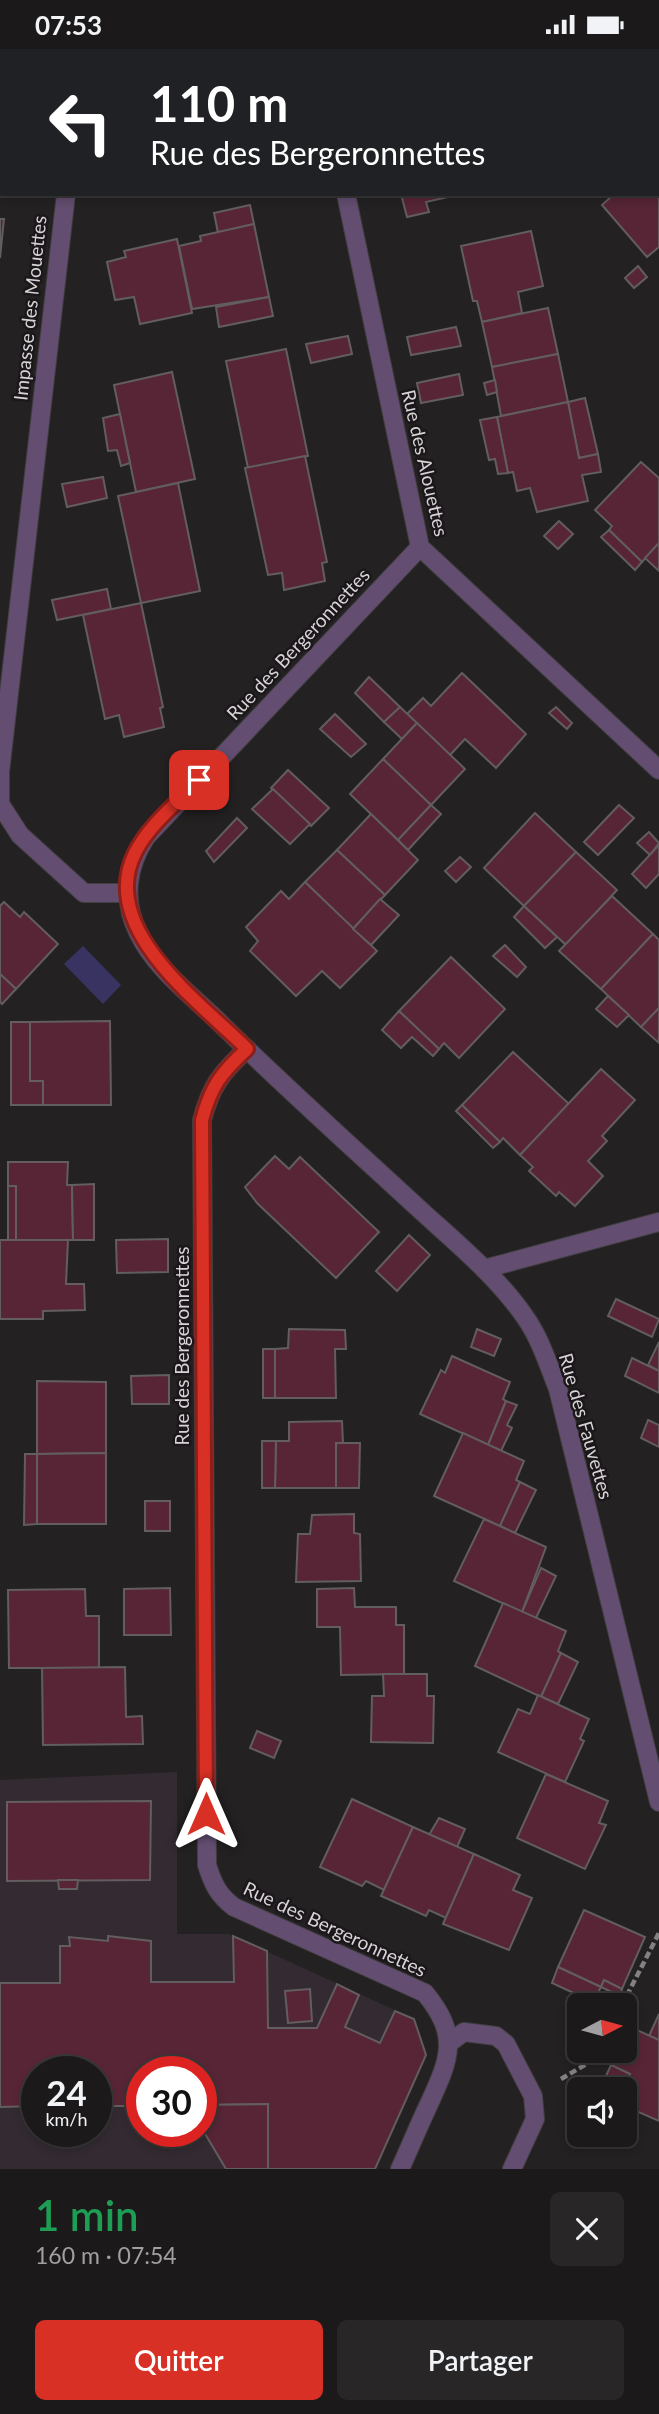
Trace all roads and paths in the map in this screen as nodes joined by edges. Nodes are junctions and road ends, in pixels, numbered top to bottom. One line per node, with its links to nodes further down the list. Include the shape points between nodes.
1 (66, 196): 5 (street, Impasse des Mouettes, via 2,759 1,804 20,835 84,893)
2 (346, 196): 3 (street, Rue des Alouettes)
3 (420, 547): 4 (street, Rue des Alouettes); 5 (street, Rue des Bergeronnettes, via 146,837 135,854)
4 (659, 770)
5 (128, 893): 6 (street, Rue des Bergeronnettes, via 130,912 146,947)
6 (247, 1049): 8 (street, Rue des Fauvettes); 12 (street, Rue des Bergeronnettes, via 210,1091 202,1120 207,1865 221,1898 234,1907 425,1993 438,2009)
7 (659, 1221): 8 (street)
8 (484, 1269): 9 (street, Rue des Fauvettes, via 524,1317 558,1389)
9 (659, 1801)
10 (659, 1933): 11 (path)
11 (628, 1993)
12 (449, 2043): 14 (street, via 464,2032 496,2036 506,2044); 15 (street, Rue des Bergeronnettes, via 448,2063)
13 (588, 2063): 14 (path)
14 (533, 2097): 16 (street, via 535,2119)
15 (400, 2169)
16 (512, 2169)

